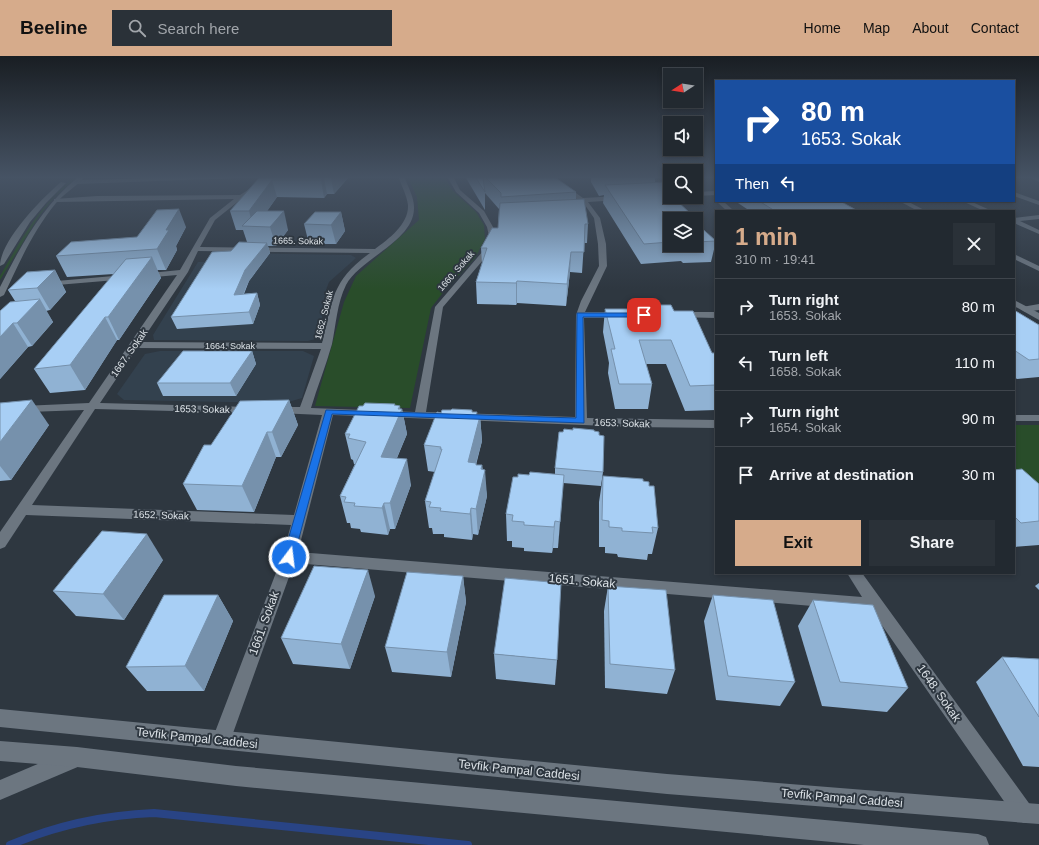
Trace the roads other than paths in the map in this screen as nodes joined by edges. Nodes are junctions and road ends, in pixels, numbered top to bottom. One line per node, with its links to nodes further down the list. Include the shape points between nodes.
1 (30, 215): 14 (street)
2 (44, 215): 18 (street)
3 (218, 215): 11 (street, 1667. Sokak, via 212,219)
4 (409, 215): 12 (street, 1662. Sokak, via 397,234)
5 (486, 215): 34 (street, 1660. Sokak, via 491,219 492,236 486,251 439,308)
6 (592, 215): 23 (street, via 602,244 603,266 584,301)
7 (1039, 217): 8 (street)
8 (1015, 221)
9 (1015, 221): 10 (street)
10 (1039, 232)
11 (196, 249): 12 (street, 1665. Sokak); 16 (street, 1667. Sokak)
12 (376, 251): 29 (street, 1662. Sokak, via 345,280)
13 (1015, 257): 15 (street)
14 (1, 261)
15 (1039, 269)
16 (184, 272): 17 (street); 28 (street, 1667. Sokak)
17 (35, 285)
18 (5, 290)
19 (1015, 304): 21 (street)
20 (1039, 307): 21 (street)
21 (1025, 309): 27 (street)
22 (1015, 313): 27 (street)
23 (580, 315): 24 (street); 37 (street)
24 (628, 315)
25 (668, 315): 26 (street)
26 (715, 315)
27 (1036, 321)
28 (134, 345): 29 (street, 1664. Sokak); 30 (street, 1667. Sokak)
29 (326, 346): 32 (street, 1662. Sokak)
30 (92, 406): 31 (street, 1653. Sokak); 32 (street, 1653. Sokak); 39 (street, 1667. Sokak)
31 (0, 410)
32 (304, 410): 33 (street, 1653. Sokak)
33 (329, 411): 34 (street, 1653. Sokak); 40 (street, 1661. Sokak)
34 (420, 415): 37 (street, 1653. Sokak)
35 (1015, 418): 36 (street)
36 (1039, 418)
37 (581, 421): 38 (street, 1653. Sokak)
38 (715, 424)
39 (23, 510): 40 (street, 1652. Sokak); 41 (street, 1667. Sokak)
40 (299, 520): 42 (street, 1661. Sokak)
41 (0, 543)
42 (289, 557): 44 (street, 1651. Sokak); 46 (street, 1661. Sokak)
43 (855, 574): 44 (street, 1648. Sokak)
44 (876, 605): 50 (street, 1648. Sokak)
45 (0, 718): 46 (street, Tevfik Pampal Caddesi)
46 (221, 740): 50 (street, Tevfik Pampal Caddesi, via 667,784)
47 (0, 751): 48 (street)
48 (78, 757): 49 (street); 51 (street, via 236,776)
49 (0, 790)
50 (1031, 814)
51 (978, 845)

